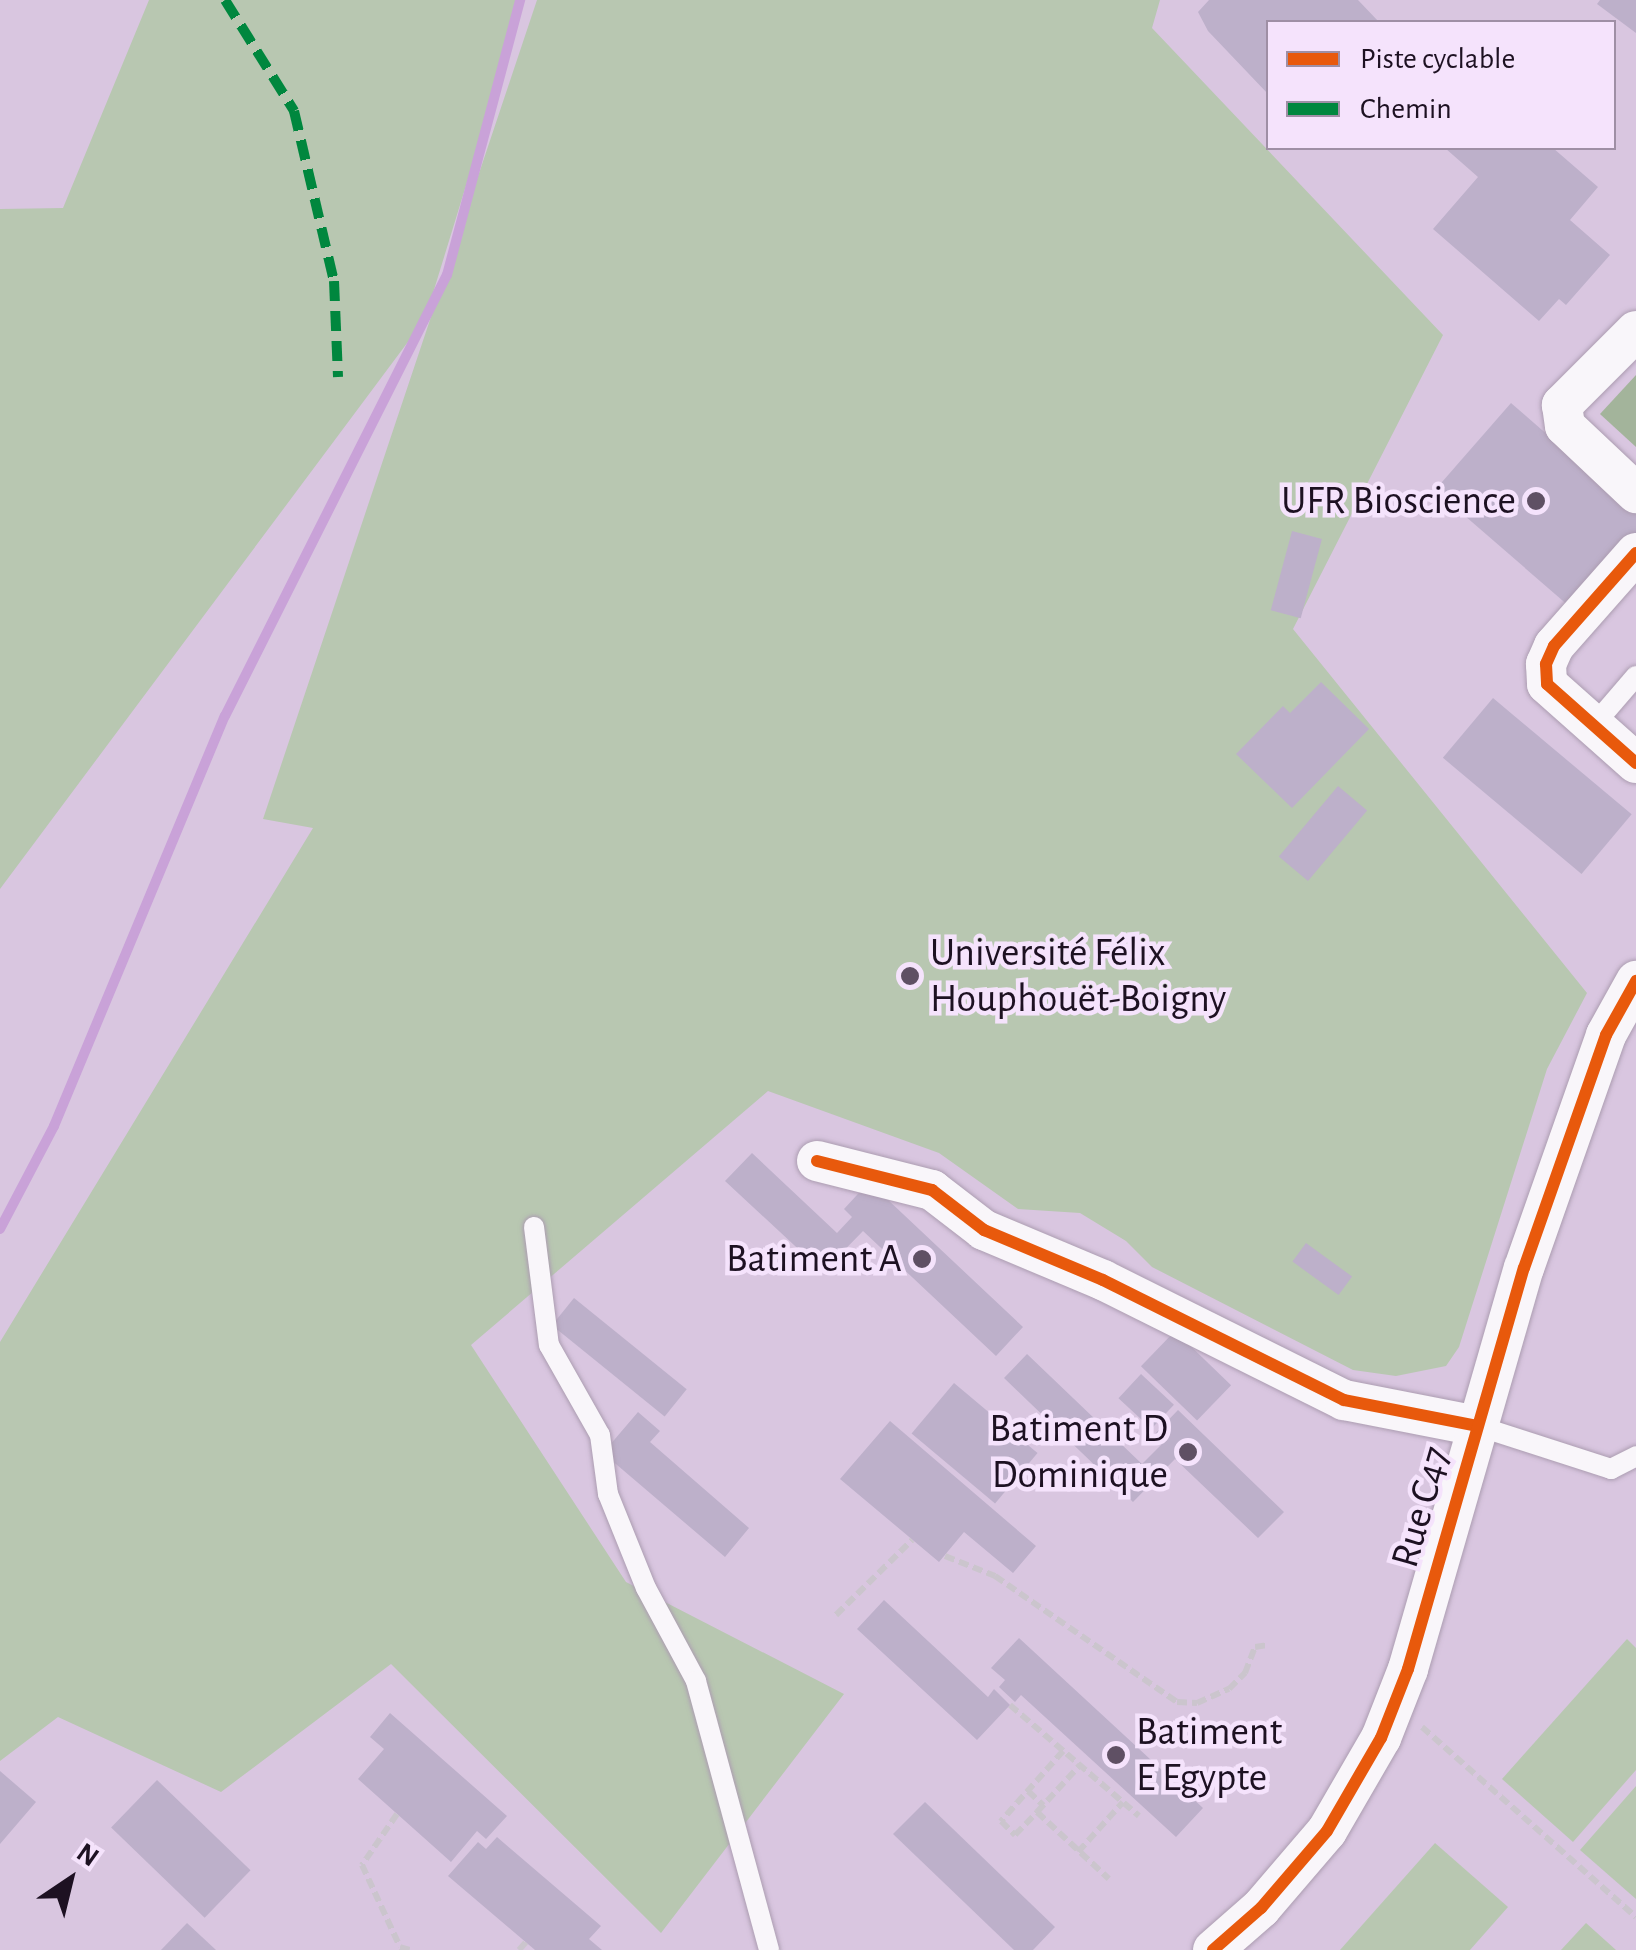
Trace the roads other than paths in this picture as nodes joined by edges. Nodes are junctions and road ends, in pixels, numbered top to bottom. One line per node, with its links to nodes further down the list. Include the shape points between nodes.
1 (1636, 330): 2 (street, via 1562,405 1565,426)
2 (1636, 493)
3 (1636, 554): 5 (street, via 1554,646 1546,664 1547,684)
4 (1636, 676): 5 (lane)
5 (1593, 726): 6 (street)
6 (1636, 763)
7 (1636, 981): 10 (street, Rue C47, via 1599,1053)
8 (816, 1161): 10 (street, via 932,1190 1013,1244 1103,1280 1344,1400)
9 (534, 1228): 12 (lane, via 549,1345 600,1435 608,1494 646,1588 696,1681)
10 (1478, 1426): 11 (lane, via 1611,1468); 13 (street, Rue C47, via 1395,1702 1326,1831 1260,1908)
11 (1636, 1456)
12 (769, 1950)
13 (1213, 1950)

